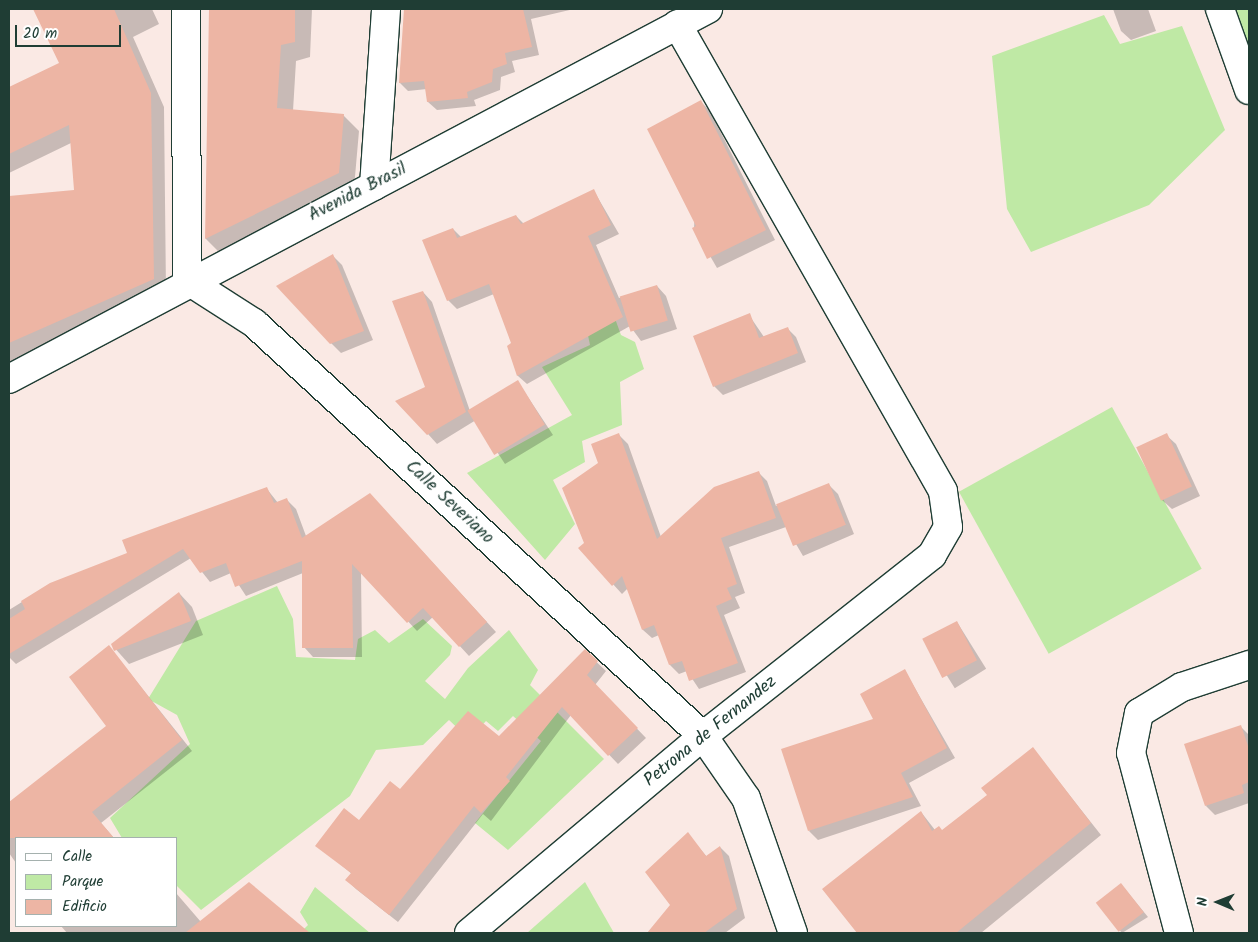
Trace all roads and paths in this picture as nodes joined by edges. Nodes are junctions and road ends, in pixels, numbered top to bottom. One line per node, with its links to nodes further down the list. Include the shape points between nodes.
1 (186, 9): 8 (street)
2 (386, 9): 7 (street)
3 (708, 9): 5 (street, Avenida Brasil)
4 (1220, 9): 6 (street)
5 (677, 24): 7 (street, Avenida Brasil); 11 (street, Petrona de Fernandez, via 943,491 948,528 932,555)
6 (1249, 90)
7 (374, 186): 8 (street, Avenida Brasil)
8 (187, 280): 9 (street, Avenida Brasil); 11 (street, Calle Severiano, via 254,323)
9 (9, 379)
10 (1249, 665): 14 (street, via 1182,687 1140,713 1130,753)
11 (704, 736): 12 (street, Petrona de Fernandez); 13 (street, Calle Severiano, via 746,798)
12 (469, 933)
13 (793, 933)
14 (1179, 933)

